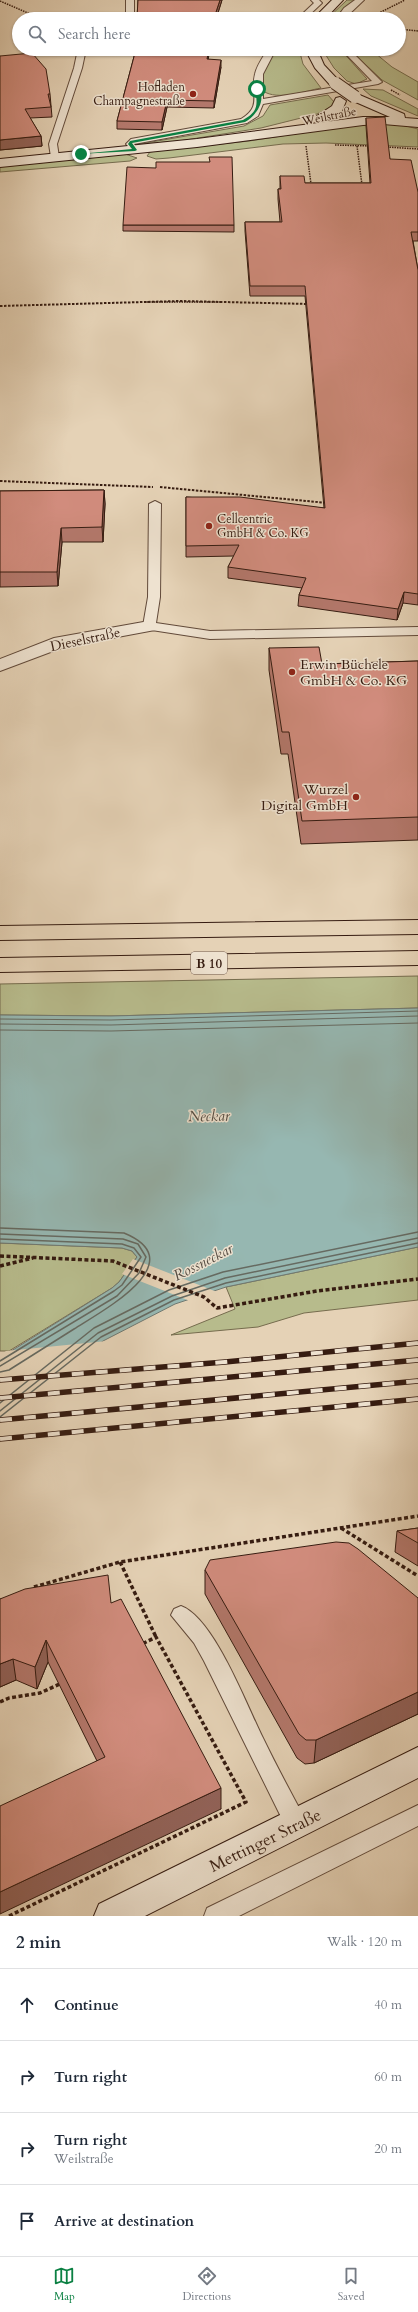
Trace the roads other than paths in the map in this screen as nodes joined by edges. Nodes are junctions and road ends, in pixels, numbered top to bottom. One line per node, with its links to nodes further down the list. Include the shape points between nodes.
1 (130, 0): 5 (lane)
2 (315, 0): 6 (lane, via 318,2)
3 (338, 0): 7 (street)
4 (360, 0): 8 (lane)
5 (130, 12)
6 (308, 12)
7 (326, 12)
8 (345, 12)
9 (81, 56): 21 (lane, via 53,144)
10 (267, 56): 14 (lane, via 259,69)
11 (314, 56): 13 (street, via 319,66)
12 (351, 56): 14 (lane, via 378,82)
13 (335, 83): 15 (street, bridge, via 355,97); 16 (street, via 340,101 338,108)
14 (259, 102): 20 (lane, via 255,114 244,121 131,142)
15 (377, 107): 16 (street, Weilstraße); 17 (street, Weilstraße); 18 (street)
16 (324, 116): 19 (street, Weilstraße, via 272,127)
17 (418, 123): 18 (street, Weilstraße, via 379,120)
18 (340, 124): 19 (street, Weilstraße)
19 (238, 138): 20 (street, Weilstraße)
20 (135, 150): 21 (street, Weilstraße)
21 (55, 157): 22 (street, Weilstraße)
22 (0, 163)
23 (155, 504): 24 (lane, via 153,604)
24 (149, 626): 25 (lane, via 210,635); 26 (street, Dieselstraße, via 60,642)
25 (418, 631)
26 (0, 665)
27 (418, 927): 28 (highway, B 10)
28 (0, 933)
29 (418, 958): 30 (highway, B 10)
30 (0, 965)
31 (181, 1616): 34 (lane, via 195,1628 218,1669)
32 (418, 1762): 34 (street, Mettinger Straße)
33 (418, 1815): 36 (lane)
34 (296, 1824): 35 (street, Mettinger Straße)
35 (111, 1916)
36 (215, 1916)

